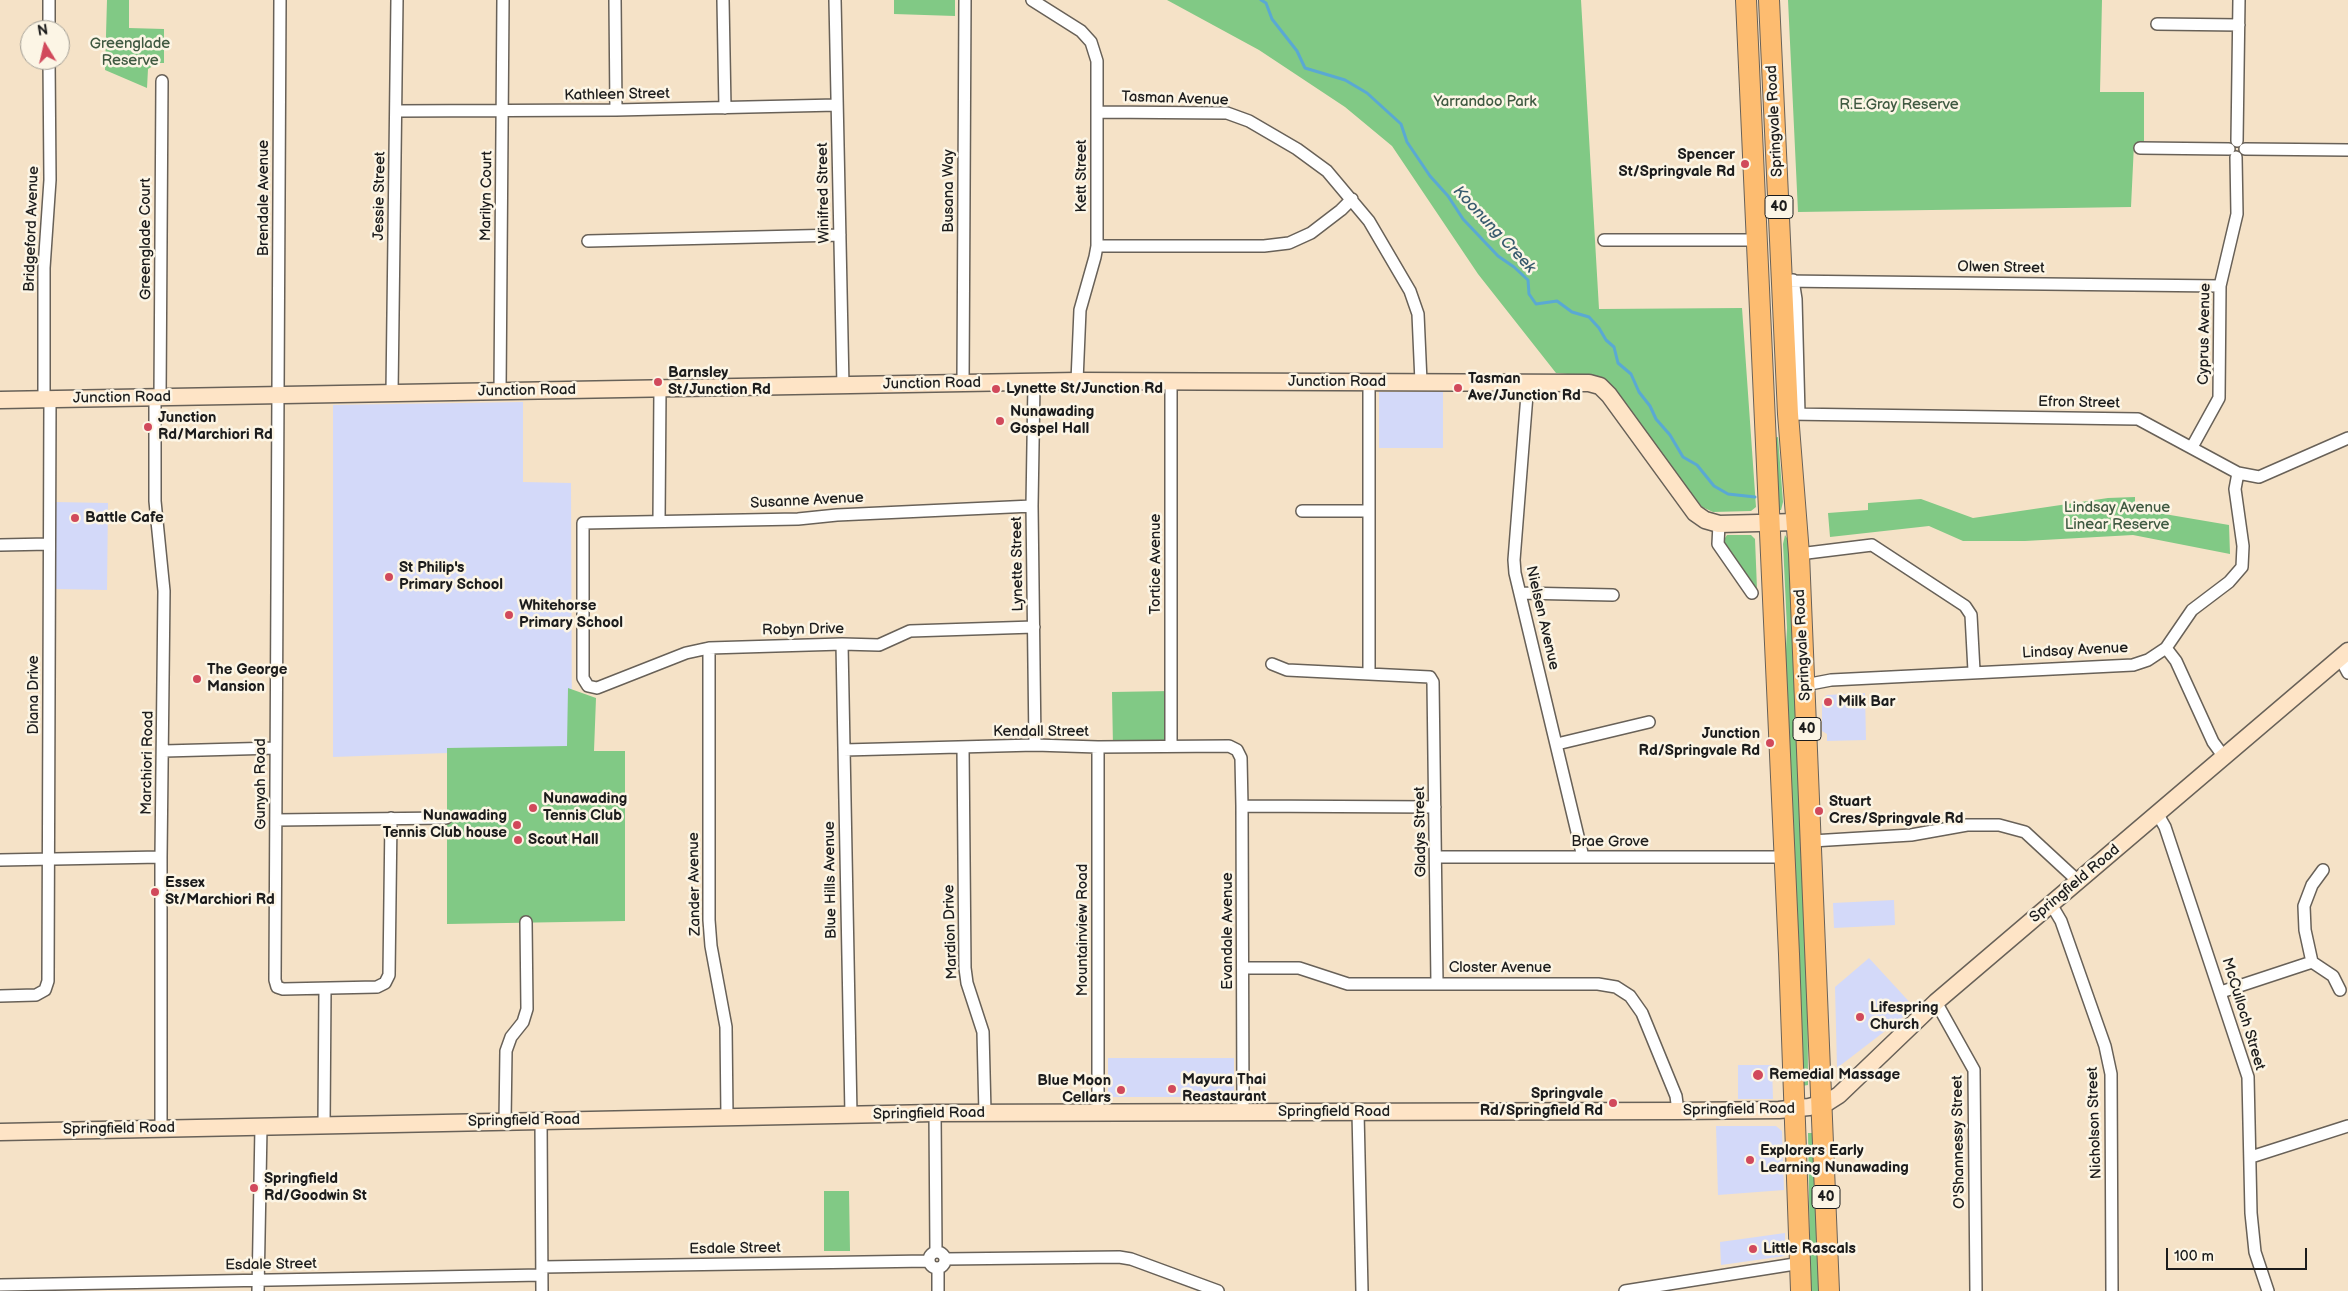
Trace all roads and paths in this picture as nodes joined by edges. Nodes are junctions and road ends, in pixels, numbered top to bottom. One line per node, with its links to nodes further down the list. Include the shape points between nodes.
1 (49, 0): 13 (street)
2 (280, 0): 46 (street, Brendale Avenue)
3 (397, 0): 22 (street, Jessie Street)
4 (503, 0): 20 (street, Marilyn Court)
5 (615, 0): 21 (street)
6 (724, 0): 19 (street)
7 (835, 0): 18 (street, Winifred Street)
8 (965, 0): 40 (street, Busana Way)
9 (1032, 0): 23 (street, Kett Street, via 1081,31 1091,42 1097,61)
10 (1746, 0): 30 (highway, Springvale Road / 40)
11 (1769, 0): 33 (highway, Springvale Road / 40)
12 (2239, 0): 15 (street, Cyprus Avenue)
13 (49, 20)
14 (2157, 24): 15 (street)
15 (2239, 25): 25 (street, Cyprus Avenue)
16 (49, 70): 48 (street, Bridgeford Avenue, via 50,180 44,268)
17 (162, 81): 47 (street, Greenglade Court)
18 (837, 106): 19 (street, Kathleen Street); 28 (street, Winifred Street)
19 (724, 108): 21 (street, Kathleen Street)
20 (503, 110): 21 (street, Kathleen Street); 22 (street, Kathleen Street); 44 (street, Marilyn Court)
21 (616, 110)
22 (396, 111): 45 (street, Jessie Street)
23 (1098, 112): 27 (street, Tasman Avenue, via 1227,113 1249,121 1297,149 1327,171); 32 (street, Kett Street)
24 (2140, 148): 25 (street)
25 (2237, 149): 26 (street); 34 (street, Cyprus Avenue, via 2237,214)
26 (2348, 150)
27 (1352, 199): 32 (street, via 1311,233 1289,243 1264,246); 38 (street, Tasman Avenue, via 1369,221 1410,291 1418,314)
28 (840, 235): 31 (street); 42 (street, Winifred Street)
29 (1604, 240): 30 (street)
30 (1757, 240): 59 (highway, Springvale Road / 40)
31 (588, 241)
32 (1097, 246): 35 (street, Kett Street, via 1080,310)
33 (1788, 281): 34 (street, Olwen Street); 50 (highway, Springvale Road / 40)
34 (2220, 286): 52 (street, Cyprus Avenue, via 2220,398)
35 (1077, 382): 36 (main road, Junction Road); 41 (main road, Junction Road)
36 (1171, 382): 37 (main road, Junction Road); 81 (street, Tortice Avenue)
37 (1369, 382): 38 (main road, Junction Road); 56 (street)
38 (1421, 382): 39 (main road, Junction Road)
39 (1528, 382): 60 (main road, Junction Road, via 1600,386 1695,513); 64 (street, Nielsen Avenue, via 1514,560)
40 (963, 383): 41 (main road, Junction Road); 42 (main road, Junction Road)
41 (1034, 383): 54 (street, Lynette Street)
42 (843, 386): 43 (main road, Junction Road)
43 (660, 389): 44 (main road, Junction Road); 57 (street)
44 (500, 392): 45 (main road, Junction Road)
45 (392, 393): 46 (main road, Junction Road)
46 (277, 395): 47 (main road, Junction Road); 82 (street, Gunyah Road)
47 (158, 398): 48 (main road, Junction Road); 87 (street, Marchiori Road, via 155,501 164,591)
48 (47, 399): 49 (main road, Junction Road); 61 (street, Diana Drive)
49 (0, 400)
50 (1794, 414): 52 (street, Efron Street, via 2127,418 2146,422); 58 (highway, Springvale Road / 40)
51 (2348, 438): 53 (street, Efron Street, via 2260,477)
52 (2192, 447): 53 (street, Efron Street)
53 (2238, 473): 70 (street, Lindsay Avenue, via 2235,489 2243,546 2242,567 2229,582 2192,610)
54 (1032, 506): 57 (street, Susanne Avenue, via 798,518); 67 (street, Lynette Street)
55 (1302, 511): 56 (street)
56 (1368, 511): 74 (street)
57 (659, 521): 76 (street, Susanne Avenue, via 583,522)
58 (1797, 522): 59 (main road, Junction Road); 63 (highway, Springvale Road / 40)
59 (1770, 523): 60 (main road, Junction Road); 99 (highway, Springvale Road / 40)
60 (1719, 524): 65 (street, via 1718,544)
61 (50, 544): 62 (street); 100 (street, Diana Drive)
62 (0, 545)
63 (1799, 554): 73 (street, via 1872,545 1965,606 1971,616); 77 (highway, Springvale Road / 40)
64 (1520, 593): 66 (street); 79 (street, Nielsen Avenue)
65 (1752, 593)
66 (1613, 595)
67 (1034, 627): 68 (street, Robyn Drive, via 910,631 880,645); 80 (street, Lynette Street)
68 (842, 644): 69 (street, Robyn Drive); 85 (street, Blue Hills Avenue)
69 (709, 648): 76 (street, Robyn Drive, via 686,653 597,688 588,686); 123 (street, Zander Avenue, via 709,920 726,1027)
70 (2166, 648): 73 (street, Lindsay Avenue, via 2133,665); 88 (street, via 2176,661 2213,742)
71 (2344, 654): 75 (street); 88 (main road, Springfield Road)
72 (1272, 664): 74 (street, via 1287,670)
73 (1974, 671): 77 (street, Lindsay Avenue, via 1831,680)
74 (1369, 673): 90 (street, Gladys Street, via 1430,677 1433,682)
75 (2348, 673)
76 (583, 678)
77 (1805, 685): 95 (highway, Springvale Road / 40)
78 (1649, 722): 79 (street)
79 (1557, 744): 98 (street, Nielsen Avenue)
80 (1035, 745): 83 (street, Kendall Street); 84 (street, Kendall Street)
81 (1171, 746): 84 (street, Kendall Street); 86 (street, Kendall Street, via 1229,746)
82 (276, 748): 87 (street); 94 (street, Gunyah Road)
83 (963, 748): 85 (street, Kendall Street); 121 (street, Mardion Drive, via 965,968 966,984 983,1032)
84 (1098, 748): 117 (street, Mountainview Road)
85 (844, 750): 122 (street, Blue Hills Avenue)
86 (1237, 750): 89 (street, Evandale Avenue, via 1241,758)
87 (164, 751): 96 (street, Marchiori Road)
88 (2224, 757): 91 (main road, Springfield Road)
89 (1242, 806): 90 (street); 107 (street, Evandale Avenue)
90 (1435, 807): 97 (street, Gladys Street)
91 (2157, 813): 103 (main road, Springfield Road); 111 (street, McCulloch Street, via 2166,827)
92 (391, 818): 93 (street); 94 (street); 109 (street, via 389,974 385,983 377,987)
93 (446, 818)
94 (276, 820): 109 (street, Gunyah Road, via 277,987)
95 (1812, 840): 103 (street, via 1912,835 1967,825 1999,824 2025,832); 114 (highway, Springvale Road / 40)
96 (161, 857): 100 (street); 129 (street, Marchiori Road)
97 (1436, 857): 98 (street, Brae Grove); 108 (street, Gladys Street)
98 (1583, 857): 99 (street, Brae Grove)
99 (1784, 857): 115 (highway, Springvale Road / 40)
100 (48, 859): 101 (street); 112 (street, Diana Drive, via 48,981 45,990 36,995)
101 (0, 860)
102 (2323, 870): 106 (street, via 2312,885 2304,906)
103 (2078, 882): 104 (main road, Springfield Road)
104 (2051, 904): 113 (main road, Springfield Road); 145 (street, Nicholson Street, via 2061,920 2105,1046 2111,1074)
105 (526, 922): 125 (street, via 527,1010 506,1051)
106 (2312, 962): 110 (street, via 2333,976); 111 (street)
107 (1243, 968): 108 (street, Closter Avenue, via 1299,968 1348,984); 118 (street, Evandale Avenue)
108 (1437, 983): 116 (street, Closter Avenue, via 1598,984 1616,987 1630,996 1642,1013 1676,1096)
109 (325, 988): 126 (street)
110 (2340, 990)
111 (2221, 992): 131 (street, McCulloch Street, via 2248,1077)
112 (0, 996)
113 (1936, 1002): 114 (main road, Springfield Road, via 1858,1079); 144 (street, O'Shannessy Street, via 1974,1070)
114 (1822, 1104): 115 (main road, Springfield Road); 143 (highway, Springvale Road / 40)
115 (1795, 1109): 116 (main road, Springfield Road); 133 (highway, Springvale Road / 40)
116 (1678, 1111): 119 (main road, Springfield Road)
117 (1098, 1112): 118 (main road, Springfield Road); 121 (main road, Springfield Road)
118 (1243, 1112): 119 (main road, Springfield Road)
119 (1358, 1112): 140 (street)
120 (935, 1113): 121 (main road, Springfield Road); 122 (main road, Springfield Road); 132 (street)
121 (985, 1113)
122 (851, 1115): 123 (main road, Springfield Road)
123 (727, 1117): 124 (main road, Springfield Road)
124 (541, 1121): 125 (main road, Springfield Road); 134 (street)
125 (506, 1122): 126 (main road, Springfield Road)
126 (324, 1125): 128 (main road, Springfield Road)
127 (2348, 1126): 131 (street)
128 (261, 1127): 129 (main road, Springfield Road); 136 (street)
129 (161, 1128): 130 (main road, Springfield Road)
130 (0, 1132)
131 (2252, 1157): 146 (street, McCulloch Street, via 2251,1214 2255,1252)
132 (937, 1260): 134 (street, Esdale Street); 138 (street); 139 (street, Esdale Street, via 1119,1257)
133 (1801, 1263): 141 (street); 142 (highway, Springvale Road / 40)
134 (542, 1271): 136 (street, Esdale Street); 137 (street)
135 (0, 1285): 136 (street, Esdale Street)
136 (258, 1286)
137 (542, 1291)
138 (938, 1291)
139 (1218, 1291)
140 (1362, 1291)
141 (1625, 1291)
142 (1801, 1291)
143 (1829, 1291)
144 (1976, 1291)
145 (2112, 1291)
146 (2268, 1291)

